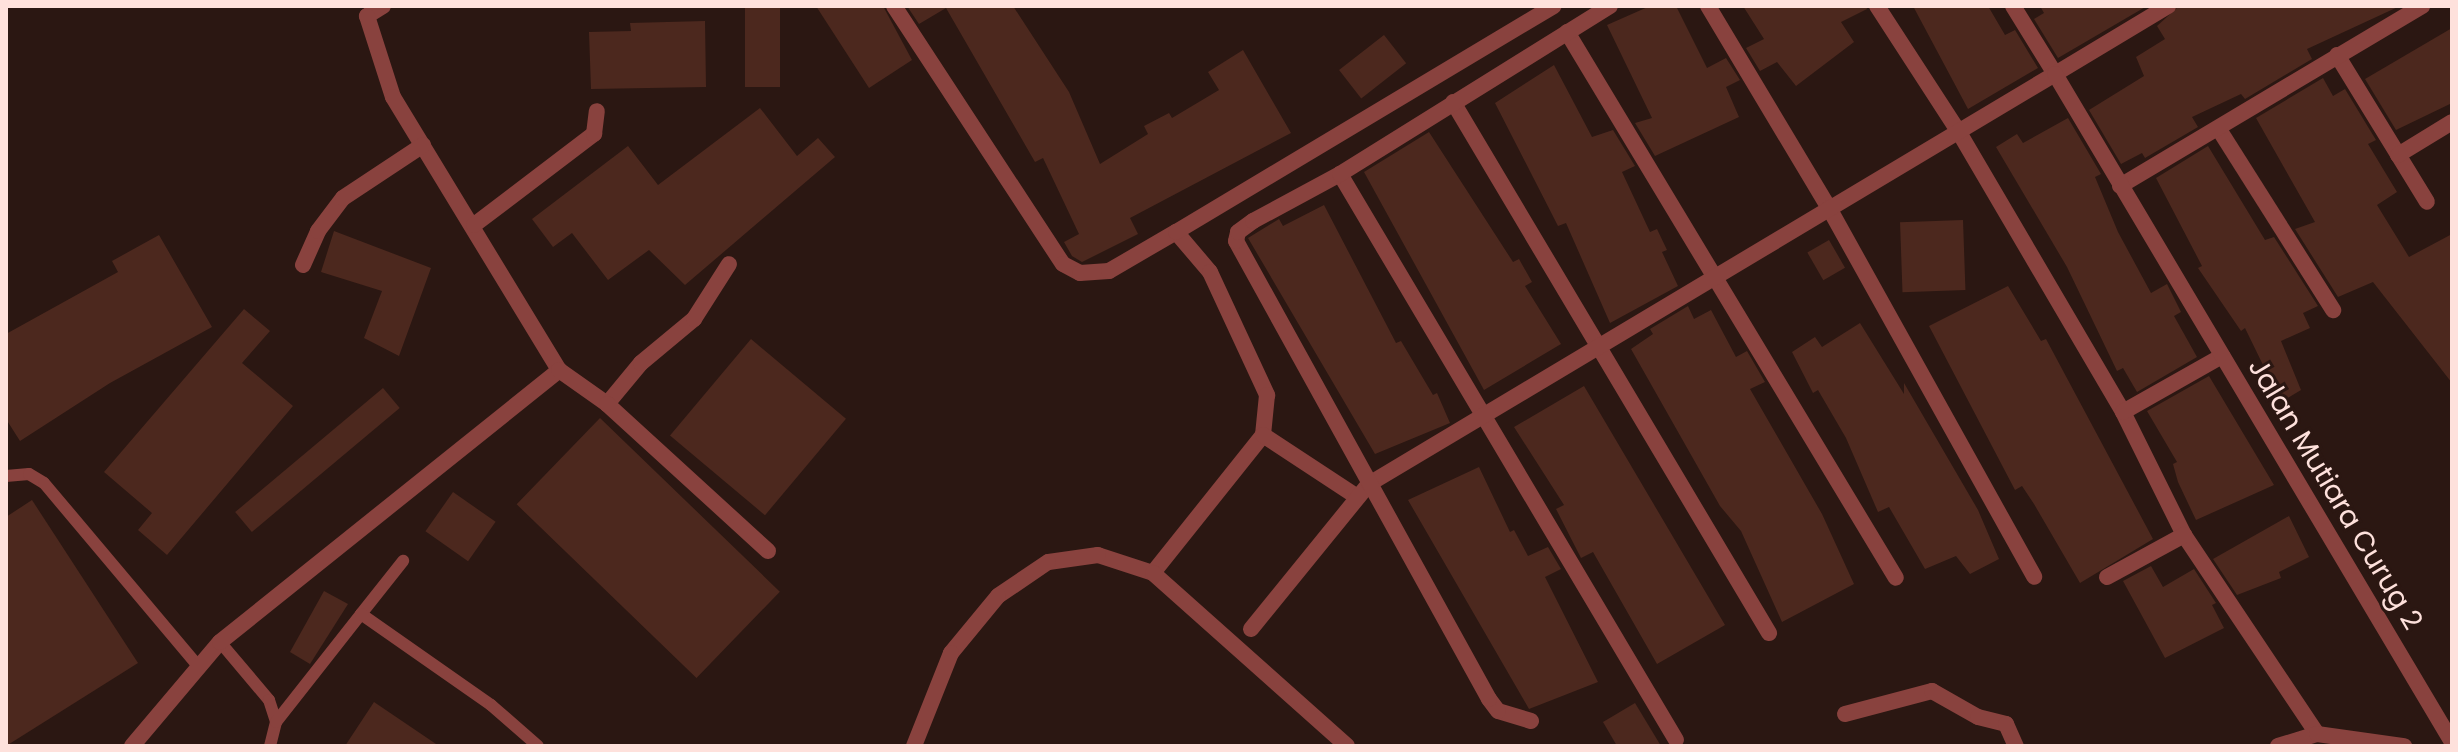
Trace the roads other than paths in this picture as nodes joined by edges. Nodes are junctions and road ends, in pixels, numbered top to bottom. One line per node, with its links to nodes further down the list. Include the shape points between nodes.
1 (383, 6): 18 (street, via 367,16 393,97)
2 (894, 6): 25 (street, via 1063,264 1096,275)
3 (1554, 6): 25 (street)
4 (1610, 6): 10 (street)
5 (1708, 6): 23 (street)
6 (1877, 6): 17 (street)
7 (2013, 6): 12 (street, Jalan Mutiara Curug 2)
8 (2168, 6): 12 (street)
9 (2422, 6): 11 (street)
10 (1567, 32): 13 (street); 28 (street)
11 (2337, 55): 16 (street); 19 (street)
12 (2055, 74): 17 (street); 21 (street, Jalan Mutiara Curug 2)
13 (1453, 102): 20 (street); 30 (street)
14 (597, 111): 24 (street, via 594,134)
15 (2452, 122): 19 (street)
16 (2220, 131): 21 (street); 29 (street)
17 (1960, 134): 23 (street); 34 (street)
18 (423, 145): 24 (street); 27 (street, via 343,198 318,231)
19 (2398, 155): 22 (street)
20 (1340, 174): 35 (street); 38 (street, via 1253,221 1238,232 1236,241 1244,265)
21 (2120, 186): 31 (street, Jalan Mutiara Curug 2)
22 (2427, 202)
23 (1829, 208): 28 (street); 44 (street)
24 (474, 225): 32 (street)
25 (1176, 232): 36 (street, via 1210,272 1254,363 1267,395)
26 (729, 264): 33 (street, via 694,319 641,363)
27 (303, 265)
28 (1714, 280): 30 (street); 46 (street)
29 (2333, 310)
30 (1596, 350): 35 (street); 49 (street)
31 (2222, 356): 34 (street, Jalan Mutiara Curug 2); 57 (street, Jalan Mutiara Curug 2)
32 (559, 370): 33 (street); 50 (street)
33 (607, 404): 41 (street)
34 (2123, 412): 40 (street)
35 (1485, 419): 38 (street); 56 (street)
36 (1263, 435): 39 (street); 43 (street)
37 (6, 476): 51 (lane, via 29,474 44,483)
38 (1369, 484): 39 (street); 53 (street, via 1489,699 1498,711)
39 (1356, 496): 48 (street)
40 (2184, 535): 45 (street); 55 (street)
41 (768, 551)
42 (403, 561): 47 (lane)
43 (1153, 573): 61 (street, via 1098,555 1048,562 998,596 951,653); 62 (street)
44 (2034, 577)
45 (2107, 577)
46 (1896, 578)
47 (361, 614): 54 (lane); 60 (lane, via 491,705)
48 (1251, 629)
49 (1769, 633)
50 (220, 642): 51 (street); 54 (lane, via 269,700)
51 (199, 667): 58 (street)
52 (1845, 714): 63 (street, via 1932,691 1978,717 2006,724)
53 (1531, 721)
54 (276, 722): 59 (lane)
55 (2317, 734): 64 (street); 65 (street)
56 (1676, 740)
57 (2452, 742)
58 (132, 746)
59 (270, 746)
60 (538, 746)
61 (914, 746)
62 (1347, 746)
63 (2016, 746)
64 (2278, 746)
65 (2404, 746)

